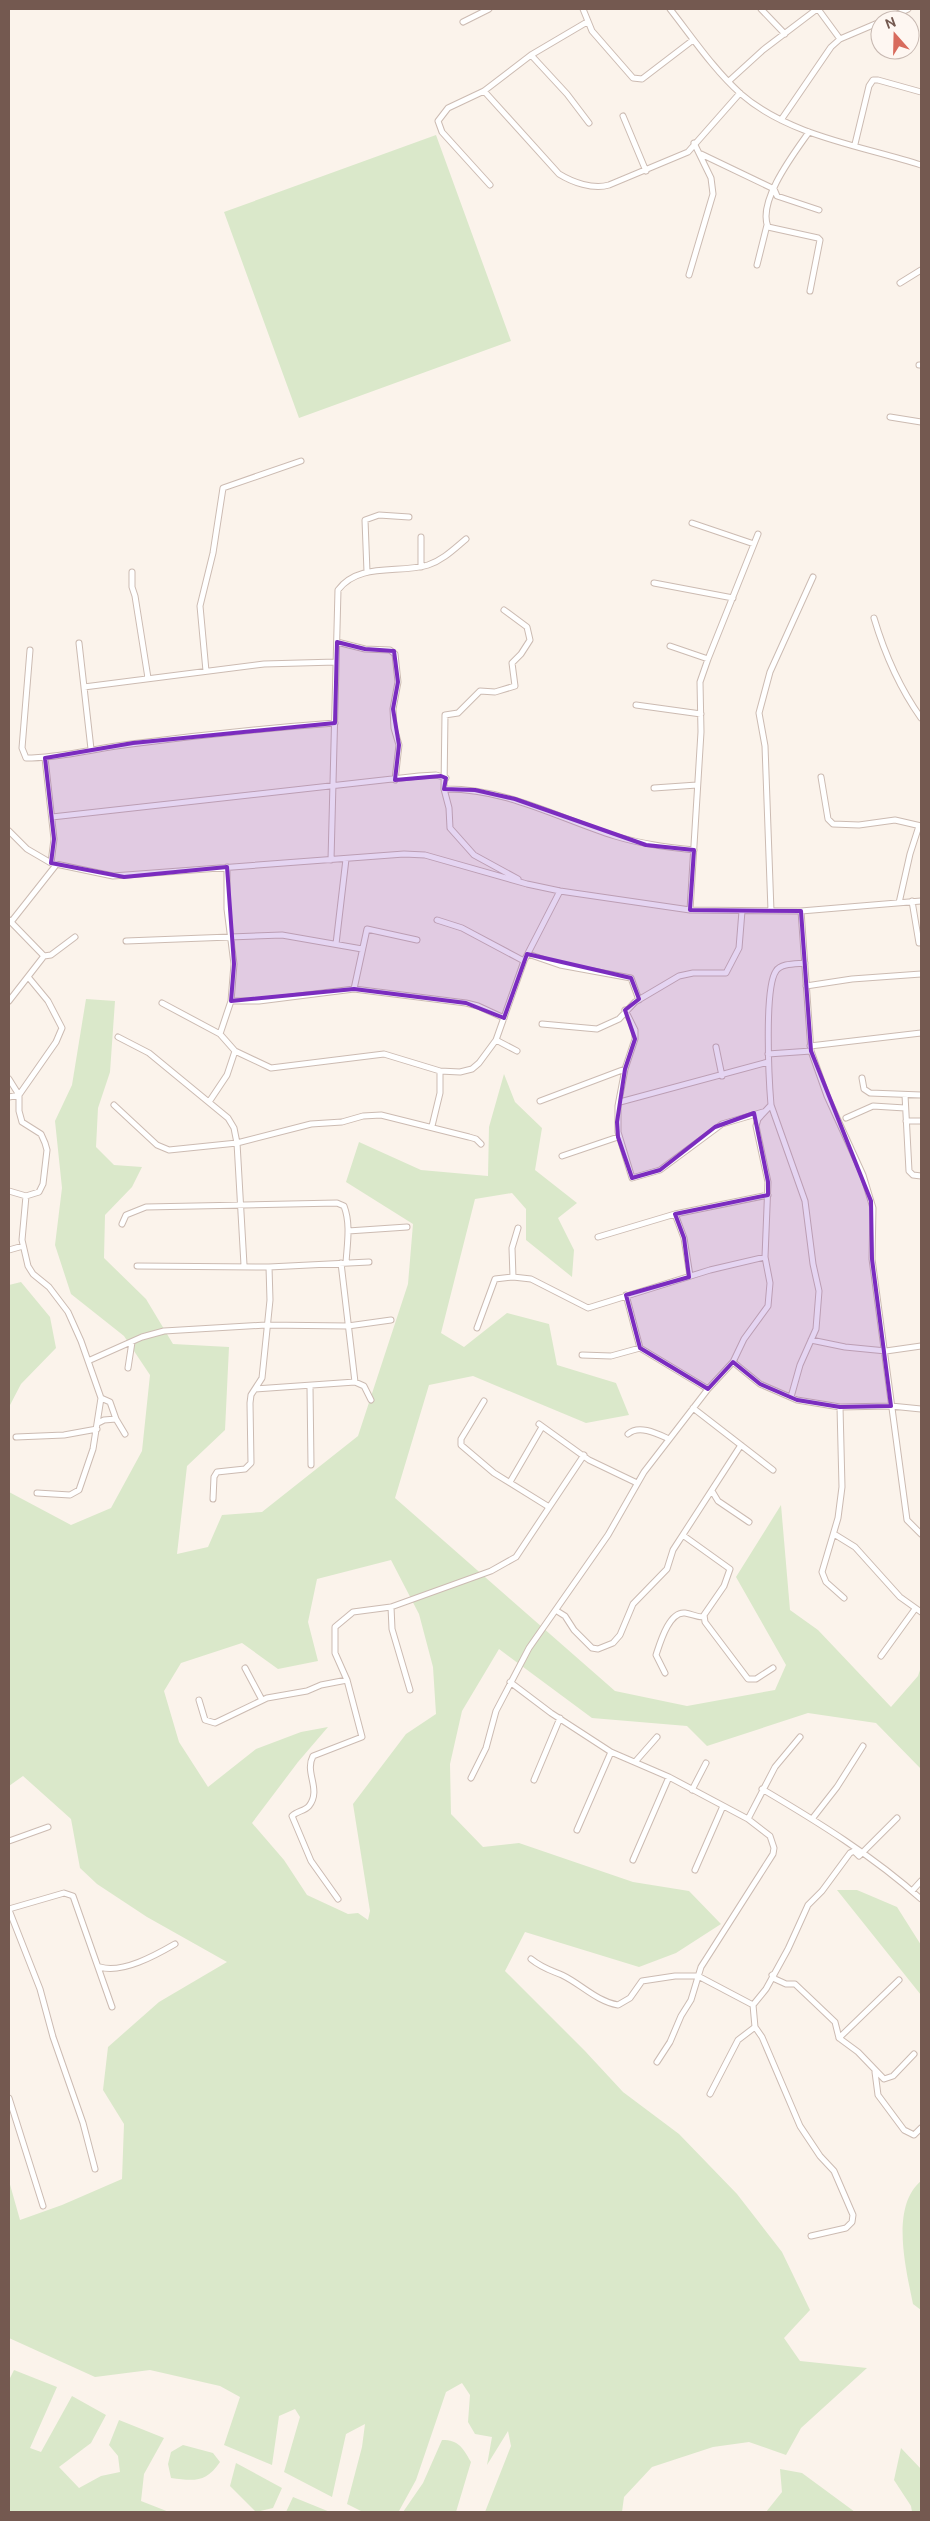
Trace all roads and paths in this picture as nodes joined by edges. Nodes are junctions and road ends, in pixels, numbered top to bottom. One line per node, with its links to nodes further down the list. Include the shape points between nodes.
1 (489, 9): 6 (street)
2 (583, 9): 7 (street)
3 (670, 9): 11 (street)
4 (761, 9): 9 (street)
5 (818, 9): 9 (street); 10 (street)
6 (463, 22)
7 (587, 22): 11 (street, via 638,80); 12 (street)
8 (870, 26): 10 (street)
9 (785, 34): 13 (street)
10 (840, 39): 18 (street, via 831,47)
11 (693, 40): 13 (street)
12 (531, 55): 14 (street); 19 (street)
13 (729, 81): 16 (street)
14 (484, 91): 25 (street, via 559,174 568,179 603,187); 26 (street, via 448,108 438,124)
15 (921, 92): 22 (street, via 873,80)
16 (740, 93): 18 (street); 21 (street)
17 (623, 116): 25 (street)
18 (781, 120): 20 (street)
19 (589, 122)
20 (809, 132): 22 (street); 27 (street)
21 (694, 143): 23 (street); 25 (street, via 683,156)
22 (855, 144): 24 (street)
23 (701, 154): 27 (street); 32 (street, via 711,178 713,194)
24 (921, 165)
25 (646, 171)
26 (490, 185)
27 (774, 189): 28 (street, via 777,196); 29 (street, via 768,206)
28 (819, 210)
29 (767, 225): 30 (street); 34 (street, via 820,240)
30 (757, 265)
31 (921, 270): 33 (street)
32 (689, 275)
33 (900, 283)
34 (810, 291)
35 (890, 417): 36 (street)
36 (921, 422)
37 (301, 461): 58 (street, via 224,488 200,606)
38 (409, 517): 46 (street, via 379,514 365,520)
39 (692, 523): 43 (street)
40 (758, 534): 43 (street)
41 (421, 537): 44 (street)
42 (466, 539): 44 (street, via 444,558)
43 (754, 544): 49 (street)
44 (421, 567): 46 (street)
45 (132, 572): 59 (street)
46 (367, 572): 52 (street, via 346,581 338,590)
47 (813, 577): 89 (street, via 770,672 759,713 765,746)
48 (654, 583): 49 (street)
49 (733, 598): 56 (street)
50 (504, 610): 68 (street, via 526,627 530,640 512,663 515,686 496,692 480,691 458,713 445,715)
51 (874, 618): 63 (street, via 903,692)
52 (337, 642): 57 (street); 69 (street, via 365,649 390,650 395,654 398,682 393,709 399,745)
53 (79, 643): 60 (street)
54 (670, 646): 56 (street)
55 (30, 650): 66 (street, via 22,753 26,758)
56 (708, 658): 62 (street, via 700,682)
57 (336, 662): 58 (street, via 274,663); 64 (street)
58 (206, 671): 59 (street)
59 (148, 678): 60 (street)
60 (84, 687): 65 (street)
61 (636, 705): 62 (street)
62 (701, 714): 70 (street)
63 (921, 718)
64 (335, 723): 65 (street); 71 (street)
65 (91, 749): 66 (street)
66 (45, 758): 74 (street)
67 (821, 777): 75 (street, via 828,819 833,824 859,825 895,820)
68 (446, 778): 69 (street, via 436,775); 73 (street)
69 (395, 780): 71 (street)
70 (697, 784): 72 (street); 77 (street)
71 (333, 787): 74 (street); 79 (street)
72 (654, 788)
73 (444, 789): 77 (street, via 475,790 515,799 646,845); 82 (street, via 450,808 450,828 474,855)
74 (52, 817): 80 (street)
75 (920, 826): 86 (street)
76 (9, 831): 80 (street, via 27,849)
77 (694, 850): 87 (street)
78 (346, 859): 79 (street); 82 (street, via 384,854 425,855); 97 (street)
79 (331, 860): 81 (street)
80 (54, 864): 81 (street, via 124,877); 92 (street)
81 (227, 867): 93 (street)
82 (527, 884): 83 (street)
83 (560, 891): 87 (street); 100 (street)
84 (921, 900): 85 (street)
85 (912, 902): 86 (street); 98 (street)
86 (899, 903): 90 (street)
87 (690, 910): 88 (street)
88 (742, 911): 89 (street); 108 (street, via 740,948 726,973 685,974)
89 (771, 911): 90 (street)
90 (801, 911): 103 (street)
91 (437, 920): 102 (street, via 462,928)
92 (10, 921): 101 (street)
93 (230, 936): 96 (street); 97 (street, via 291,936); 110 (street, via 234,964)
94 (75, 937): 101 (street, via 51,955)
95 (417, 940): 99 (street, via 369,928)
96 (126, 941)
97 (336, 944): 99 (street)
98 (919, 944)
99 (362, 949): 107 (street)
100 (528, 954): 102 (street); 108 (street, via 560,965 631,978)
101 (44, 956): 105 (street)
102 (524, 961): 113 (street)
103 (804, 963): 106 (street); 123 (street, via 782,966 776,970 771,982)
104 (921, 974): 106 (street, via 852,978)
105 (29, 978): 109 (street); 131 (street, via 53,1009 62,1028 56,1042)
106 (806, 986): 120 (street)
107 (354, 988): 110 (street); 113 (street, via 466,1003)
108 (639, 1000): 112 (street)
109 (9, 1001)
110 (231, 1002): 116 (street)
111 (162, 1003): 116 (street)
112 (625, 1010): 114 (street, via 618,1019 597,1029); 125 (street, via 635,1030)
113 (504, 1018): 118 (street)
114 (542, 1024)
115 (921, 1033): 120 (street)
116 (220, 1034): 121 (street)
117 (118, 1037): 135 (street, via 150,1054)
118 (496, 1040): 122 (street); 126 (street, via 472,1068 460,1072)
119 (716, 1047): 127 (street)
120 (810, 1048): 123 (street); 179 (street, via 871,1201 872,1259)
121 (235, 1051): 126 (street, via 270,1068 384,1054); 135 (street, via 227,1075)
122 (518, 1051)
123 (768, 1054): 124 (street)
124 (768, 1062): 127 (street); 138 (street)
125 (625, 1069): 134 (street); 136 (street)
126 (440, 1071): 144 (street, via 440,1093)
127 (722, 1076): 136 (street)
128 (862, 1078): 132 (street, via 866,1092)
129 (9, 1079): 131 (street)
130 (921, 1094): 132 (street)
131 (19, 1095): 133 (street); 152 (street, via 20,1118 41,1134 47,1150 42,1189)
132 (905, 1095): 139 (street)
133 (9, 1097)
134 (540, 1101)
135 (209, 1102): 146 (street, via 228,1118)
136 (620, 1102): 145 (street)
137 (114, 1105): 146 (street, via 165,1150)
138 (771, 1105): 140 (street); 175 (street, via 807,1208 809,1243 820,1291 818,1320)
139 (905, 1108): 141 (street, via 873,1106); 142 (street)
140 (763, 1112): 145 (street, via 722,1124 660,1170 632,1178); 151 (street, via 756,1126)
141 (846, 1118)
142 (906, 1121): 143 (street); 149 (street, via 909,1171)
143 (921, 1121)
144 (432, 1126): 146 (street, via 388,1116 366,1116 286,1129); 147 (street, via 476,1139)
145 (618, 1137): 148 (street)
146 (237, 1143): 153 (street)
147 (481, 1144)
148 (562, 1156)
149 (921, 1176)
150 (9, 1191): 152 (street)
151 (768, 1194): 154 (street); 162 (street)
152 (26, 1196): 160 (street)
153 (240, 1205): 155 (street, via 146,1207 126,1215); 158 (street, via 341,1204); 165 (street)
154 (675, 1214): 159 (street); 169 (street, via 684,1238)
155 (122, 1224)
156 (407, 1227): 158 (street)
157 (518, 1228): 168 (street, via 512,1248)
158 (348, 1230): 164 (street)
159 (598, 1237)
160 (23, 1246): 161 (street); 181 (street, via 30,1271 49,1287 68,1312)
161 (9, 1250)
162 (765, 1257): 169 (street); 182 (street, via 770,1283 768,1306 744,1339)
163 (369, 1262): 164 (street)
164 (343, 1263): 167 (street); 173 (street)
165 (244, 1265): 166 (street); 167 (street)
166 (137, 1266)
167 (269, 1267): 172 (street, via 270,1300)
168 (513, 1276): 170 (street, via 531,1279 588,1308); 174 (street, via 493,1281)
169 (690, 1276): 170 (street)
170 (626, 1295): 178 (street)
171 (391, 1320): 173 (street)
172 (266, 1325): 173 (street); 176 (street, via 171,1330); 186 (street, via 262,1378)
173 (348, 1326): 184 (street)
174 (477, 1328)
175 (811, 1340): 179 (street); 189 (street, via 799,1367)
176 (132, 1342): 181 (street); 183 (street)
177 (921, 1346): 179 (street)
178 (640, 1348): 180 (street, via 611,1356); 187 (street)
179 (886, 1351): 192 (street)
180 (582, 1355)
181 (88, 1361): 188 (street)
182 (733, 1362): 187 (street); 189 (street, via 760,1384)
183 (128, 1368)
184 (354, 1382): 185 (street); 190 (street, via 364,1386)
185 (310, 1387): 186 (street); 205 (street)
186 (255, 1389): 211 (street, via 250,1403 250,1466 217,1472)
187 (708, 1389): 194 (street)
188 (101, 1398): 196 (street); 197 (street, via 110,1402)
189 (791, 1398): 193 (street)
190 (371, 1400)
191 (484, 1401): 207 (street, via 460,1442 494,1473)
192 (891, 1406): 193 (street); 195 (street); 215 (street, via 907,1520)
193 (840, 1407): 214 (street, via 842,1487)
194 (693, 1408): 202 (street); 203 (street)
195 (921, 1409)
196 (102, 1418): 197 (street); 198 (street)
197 (116, 1419): 199 (street)
198 (97, 1426): 201 (street, via 64,1435); 210 (street, via 93,1449 76,1493)
199 (125, 1434)
200 (628, 1434): 202 (street, via 637,1429)
201 (16, 1437)
202 (669, 1439): 208 (street)
203 (741, 1445): 206 (street); 209 (street)
204 (584, 1455): 207 (street, via 540,1426); 208 (street); 212 (street)
205 (311, 1465)
206 (773, 1470)
207 (510, 1482): 212 (street)
208 (637, 1483): 220 (street, via 618,1520)
209 (712, 1491): 213 (street, via 718,1501); 216 (street)
210 (37, 1493)
211 (213, 1499)
212 (549, 1507): 218 (street, via 516,1557 509,1562)
213 (749, 1522)
214 (834, 1534): 217 (street, via 822,1575); 219 (street, via 855,1547 900,1598)
215 (921, 1534)
216 (685, 1537): 220 (street, via 671,1554 667,1569 633,1604 620,1635 613,1643 592,1648); 222 (street, via 730,1569 724,1586)
217 (844, 1598)
218 (391, 1607): 227 (street, via 353,1612 335,1627 335,1653); 229 (street, via 392,1629)
219 (915, 1609): 221 (street); 223 (street)
220 (557, 1611): 228 (street, via 529,1648)
221 (921, 1612)
222 (703, 1617): 225 (street, via 748,1679 756,1679); 226 (street, via 684,1612 667,1624 656,1655)
223 (881, 1656)
224 (246, 1668): 231 (street)
225 (774, 1668)
226 (665, 1673)
227 (347, 1680): 231 (street); 256 (street, via 362,1737 313,1756 308,1767 314,1792 308,1807 292,1816 310,1861)
228 (510, 1682): 232 (street); 240 (street, via 496,1711 486,1748)
229 (410, 1690)
230 (199, 1700): 231 (street, via 205,1720 215,1723)
231 (262, 1700)
232 (560, 1718): 236 (street); 241 (street)
233 (657, 1737): 237 (street)
234 (800, 1737): 242 (street)
235 (863, 1746): 247 (street)
236 (612, 1752): 237 (street); 249 (street)
237 (635, 1762): 239 (street)
238 (706, 1763): 243 (street)
239 (669, 1777): 243 (street); 252 (street)
240 (471, 1778)
241 (534, 1780)
242 (762, 1789): 246 (street); 247 (street)
243 (692, 1790): 244 (street)
244 (723, 1806): 246 (street); 253 (street)
245 (897, 1818): 251 (street)
246 (748, 1819): 262 (street, via 770,1836 773,1854)
247 (812, 1819): 251 (street)
248 (48, 1827): 250 (street)
249 (577, 1830)
250 (9, 1841)
251 (862, 1853): 255 (street); 263 (street, via 859,1856 854,1851 850,1853 808,1905)
252 (633, 1860)
253 (694, 1870)
254 (921, 1881): 255 (street)
255 (912, 1891): 257 (street)
256 (338, 1899)
257 (921, 1899)
258 (9, 1909): 261 (street, via 48,1896 70,1894); 275 (street, via 40,1989)
259 (175, 1944): 261 (street, via 137,1962 110,1969)
260 (531, 1959): 262 (street, via 591,1994 618,2005 630,1998 642,1981)
261 (100, 1967): 266 (street)
262 (698, 1976): 265 (street); 270 (street, via 691,2000)
263 (772, 1978): 265 (street); 268 (street, via 795,1984 835,2022)
264 (899, 1980): 268 (street)
265 (753, 2006): 267 (street)
266 (112, 2007)
267 (755, 2027): 272 (street, via 738,2040); 277 (street, via 800,2126 834,2171 853,2214 852,2222 846,2228)
268 (839, 2038): 271 (street, via 858,2052)
269 (914, 2054): 271 (street, via 887,2079)
270 (657, 2062)
271 (875, 2071): 274 (street, via 878,2095 904,2130 914,2135)
272 (710, 2094)
273 (9, 2098): 276 (street)
274 (921, 2128)
275 (95, 2169)
276 (44, 2206)
277 (811, 2236)

